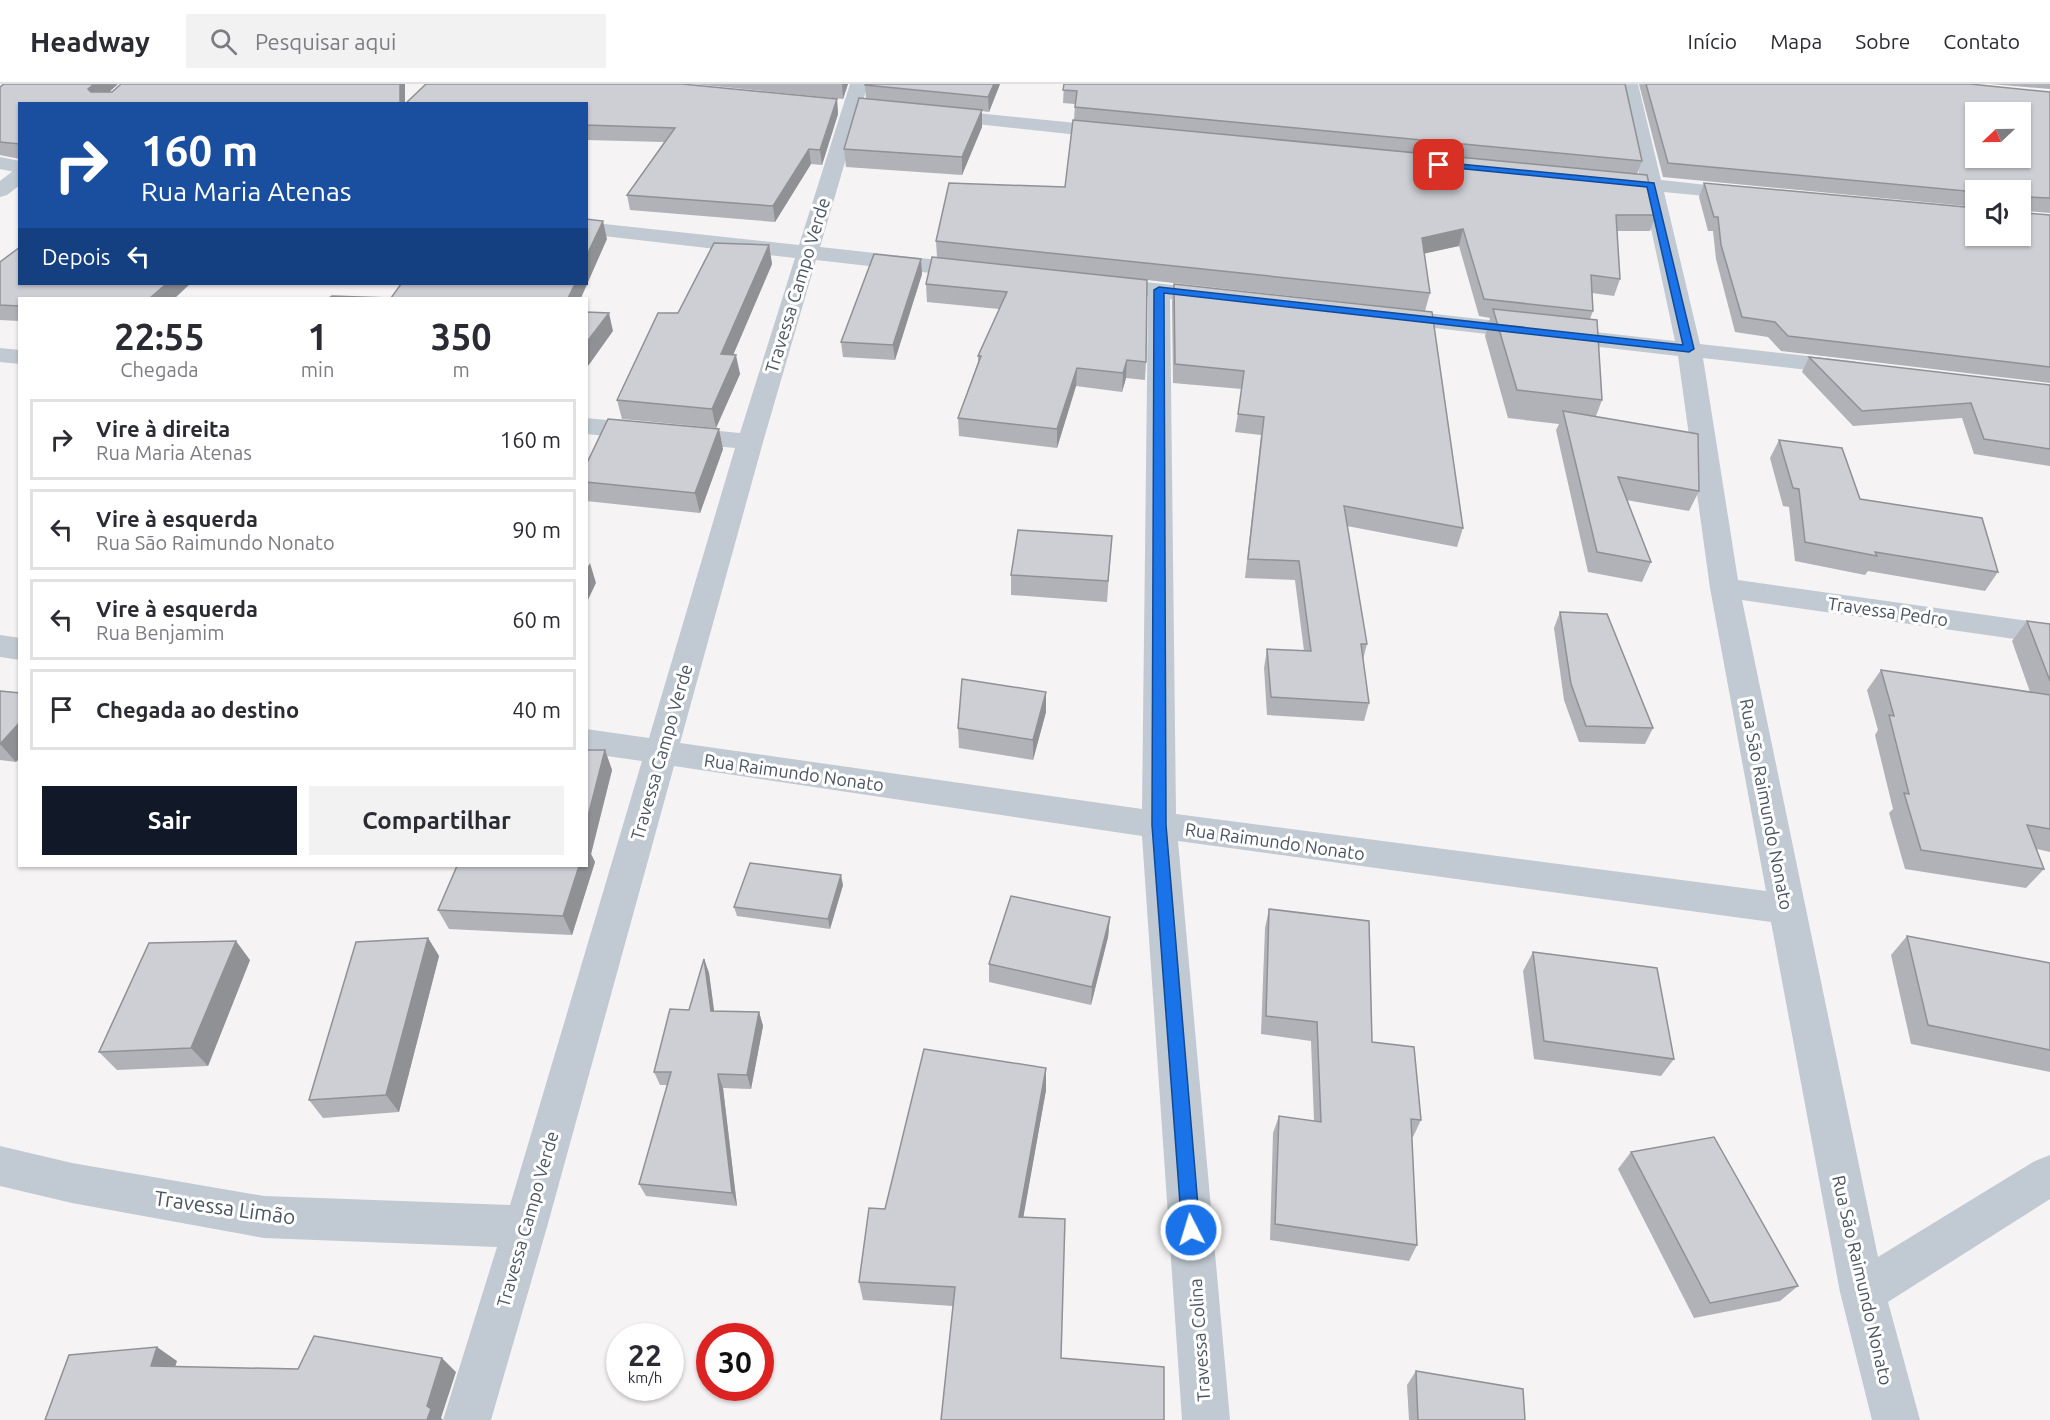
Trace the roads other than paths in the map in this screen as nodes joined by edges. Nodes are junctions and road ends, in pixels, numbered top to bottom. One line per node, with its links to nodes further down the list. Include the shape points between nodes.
1 (1629, 84): 9 (street, Rua São Raimundo Nonato)
2 (853, 101): 13 (street, Travessa Campo Verde)
3 (923, 114): 4 (street)
4 (1138, 135)
5 (0, 163): 6 (street)
6 (18, 167)
7 (18, 177): 10 (street)
8 (1591, 179): 9 (street)
9 (1651, 185): 11 (street); 19 (street, Rua São Raimundo Nonato)
10 (0, 191)
11 (1767, 196)
12 (588, 228): 13 (street)
13 (807, 254): 14 (street); 24 (street, Travessa Campo Verde)
14 (995, 273)
15 (1077, 282): 16 (street)
16 (1159, 290): 17 (street); 31 (street, Travessa Colina)
17 (1241, 299)
18 (1371, 314): 19 (street)
19 (1689, 349): 22 (street); 25 (street, Rua São Raimundo Nonato)
20 (0, 355): 21 (street)
21 (18, 357)
22 (1875, 371)
23 (588, 426): 24 (street)
24 (750, 442): 30 (street, Travessa Campo Verde)
25 (1725, 588): 26 (street, Travessa Pedro); 32 (street, Rua São Raimundo Nonato)
26 (2050, 634)
27 (0, 646): 28 (street)
28 (18, 649)
29 (588, 741): 30 (street, Rua Raimundo Nonato)
30 (661, 753): 31 (street, Rua Raimundo Nonato); 35 (street, Travessa Campo Verde)
31 (1159, 825): 32 (street, Rua Raimundo Nonato); 38 (street, Travessa Colina)
32 (1787, 909): 36 (street, Rua São Raimundo Nonato)
33 (0, 1166): 35 (street, Travessa Limão, via 72,1183 264,1217)
34 (2050, 1175): 36 (street)
35 (525, 1227): 37 (street, Travessa Campo Verde)
36 (1863, 1292): 39 (street, Rua São Raimundo Nonato)
37 (467, 1420)
38 (1206, 1420)
39 (1896, 1420)

